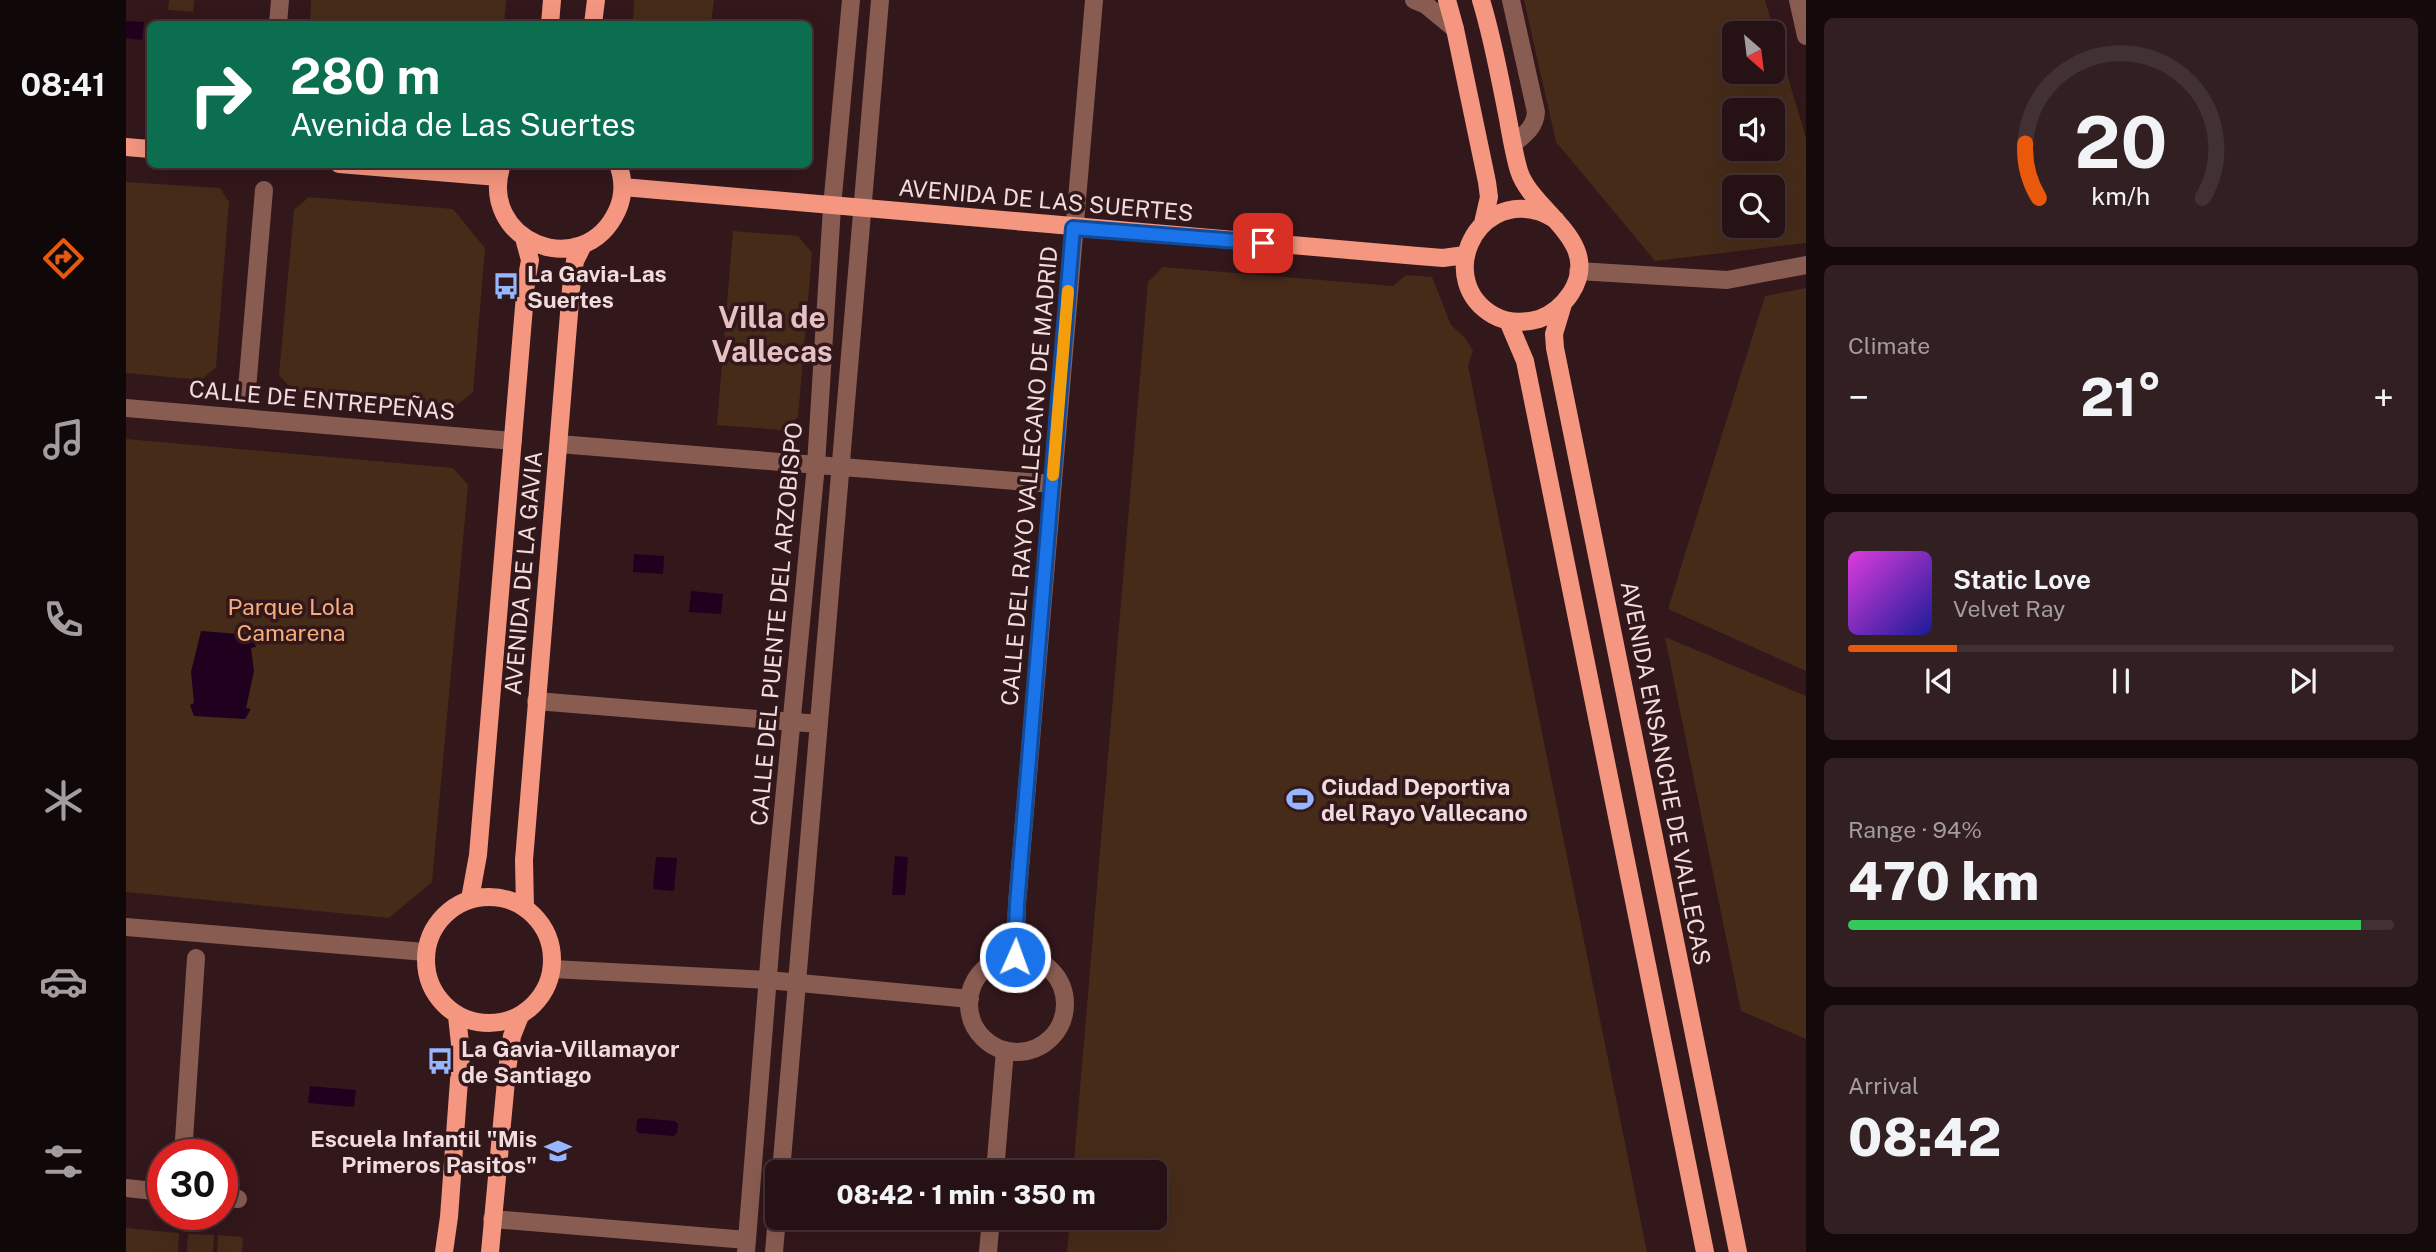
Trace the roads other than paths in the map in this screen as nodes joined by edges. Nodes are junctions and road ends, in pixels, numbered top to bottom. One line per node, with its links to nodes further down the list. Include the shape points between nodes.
1 (280, 0): 12 (street)
2 (552, 0): 13 (main road)
3 (596, 0): 14 (main road)
4 (850, 0): 25 (street, CALLE DEL PUENTE DEL ARZOBISPO)
5 (880, 0): 26 (street)
6 (1094, 0): 29 (street, CALLE DEL RAYO VALLECANO DE MADRID)
7 (1413, 0): 15 (street)
8 (1447, 0): 15 (main road)
9 (1481, 0): 17 (main road)
10 (1511, 0): 17 (street, via 1536,112 1531,128)
11 (1798, 0): 16 (street)
12 (278, 21)
13 (550, 21)
14 (593, 21)
15 (1455, 29): 28 (main road, via 1487,182)
16 (1806, 36)
17 (1513, 144): 27 (main road, via 1522,178)
18 (126, 147): 19 (main road)
19 (147, 149)
20 (431, 168): 22 (main road)
21 (619, 168): 23 (main road)
22 (500, 171): 30 (main road, via 497,192 503,213)
23 (623, 187): 25 (main road, AVENIDA DE LAS SUERTES); 31 (main road, via 612,222)
24 (264, 190): 37 (street)
25 (832, 207): 26 (main road, AVENIDA DE LAS SUERTES); 41 (street, CALLE DEL PUENTE DEL ARZOBISPO)
26 (863, 209): 29 (main road, AVENIDA DE LAS SUERTES); 42 (street)
27 (1556, 220): 28 (main road, via 1519,209); 34 (main road, via 1574,243)
28 (1483, 223): 32 (main road)
29 (1073, 228): 32 (main road, AVENIDA DE LAS SUERTES, via 1431,257); 43 (street, CALLE DEL RAYO VALLECANO DE MADRID)
30 (524, 238): 31 (main road, via 544,248); 39 (main road, AVENIDA DE LA GAVIA, via 530,260)
31 (583, 245): 40 (main road, AVENIDA DE LA GAVIA, via 575,261 571,289)
32 (1465, 255): 36 (main road, via 1469,289 1492,315)
33 (1806, 265): 34 (street, via 1727,280)
34 (1578, 271): 35 (main road, AVENIDA ENSANCHE DE VALLECAS)
35 (1563, 304): 36 (main road, via 1528,322); 74 (main road, AVENIDA ENSANCHE DE VALLECAS, via 1555,348)
36 (1508, 321): 73 (main road, via 1525,361)
37 (247, 389)
38 (126, 408): 39 (street, CALLE DE ENTREPEÑAS)
39 (513, 441): 47 (main road, AVENIDA DE LA GAVIA, via 478,855)
40 (559, 444): 41 (street); 44 (main road, AVENIDA DE LA GAVIA)
41 (817, 466): 42 (street); 45 (street, CALLE DEL PUENTE DEL ARZOBISPO)
42 (841, 467): 43 (street); 46 (street)
43 (1053, 484): 51 (street, CALLE DEL RAYO VALLECANO DE MADRID)
44 (536, 701): 45 (street); 48 (main road, AVENIDA DE LA GAVIA, via 524,860)
45 (792, 722): 46 (street); 54 (street, CALLE DEL PUENTE DEL ARZOBISPO)
46 (820, 724): 55 (street)
47 (470, 899): 48 (main road, via 508,899); 50 (main road, via 449,911 433,929)
48 (525, 908): 53 (main road, via 542,924 551,946)
49 (126, 927): 50 (street)
50 (425, 952): 57 (main road, via 431,988)
51 (1015, 957): 56 (street, via 993,963 982,972); 59 (street, via 1036,960 1049,968 1059,980 1065,1010 1062,1023 1044,1044 1018,1052)
52 (195, 958): 60 (street)
53 (552, 969): 54 (street); 58 (main road, via 547,988)
54 (768, 980): 55 (street); 68 (street, CALLE DEL PUENTE DEL ARZOBISPO)
55 (797, 983): 56 (street); 61 (street)
56 (970, 999): 59 (street, via 974,1025 993,1045)
57 (457, 1016): 58 (main road, via 477,1023 499,1023); 69 (main road, via 461,1054)
58 (520, 1016): 65 (main road, via 512,1036)
59 (1005, 1050): 62 (street)
60 (184, 1139)
61 (782, 1160)
62 (996, 1160)
63 (126, 1188): 64 (street)
64 (147, 1190)
65 (492, 1219): 68 (street); 70 (main road)
66 (776, 1230): 71 (street)
67 (990, 1230): 72 (street)
68 (746, 1246)
69 (444, 1252)
70 (490, 1252)
71 (774, 1252)
72 (988, 1252)
73 (1705, 1252)
74 (1738, 1252)

